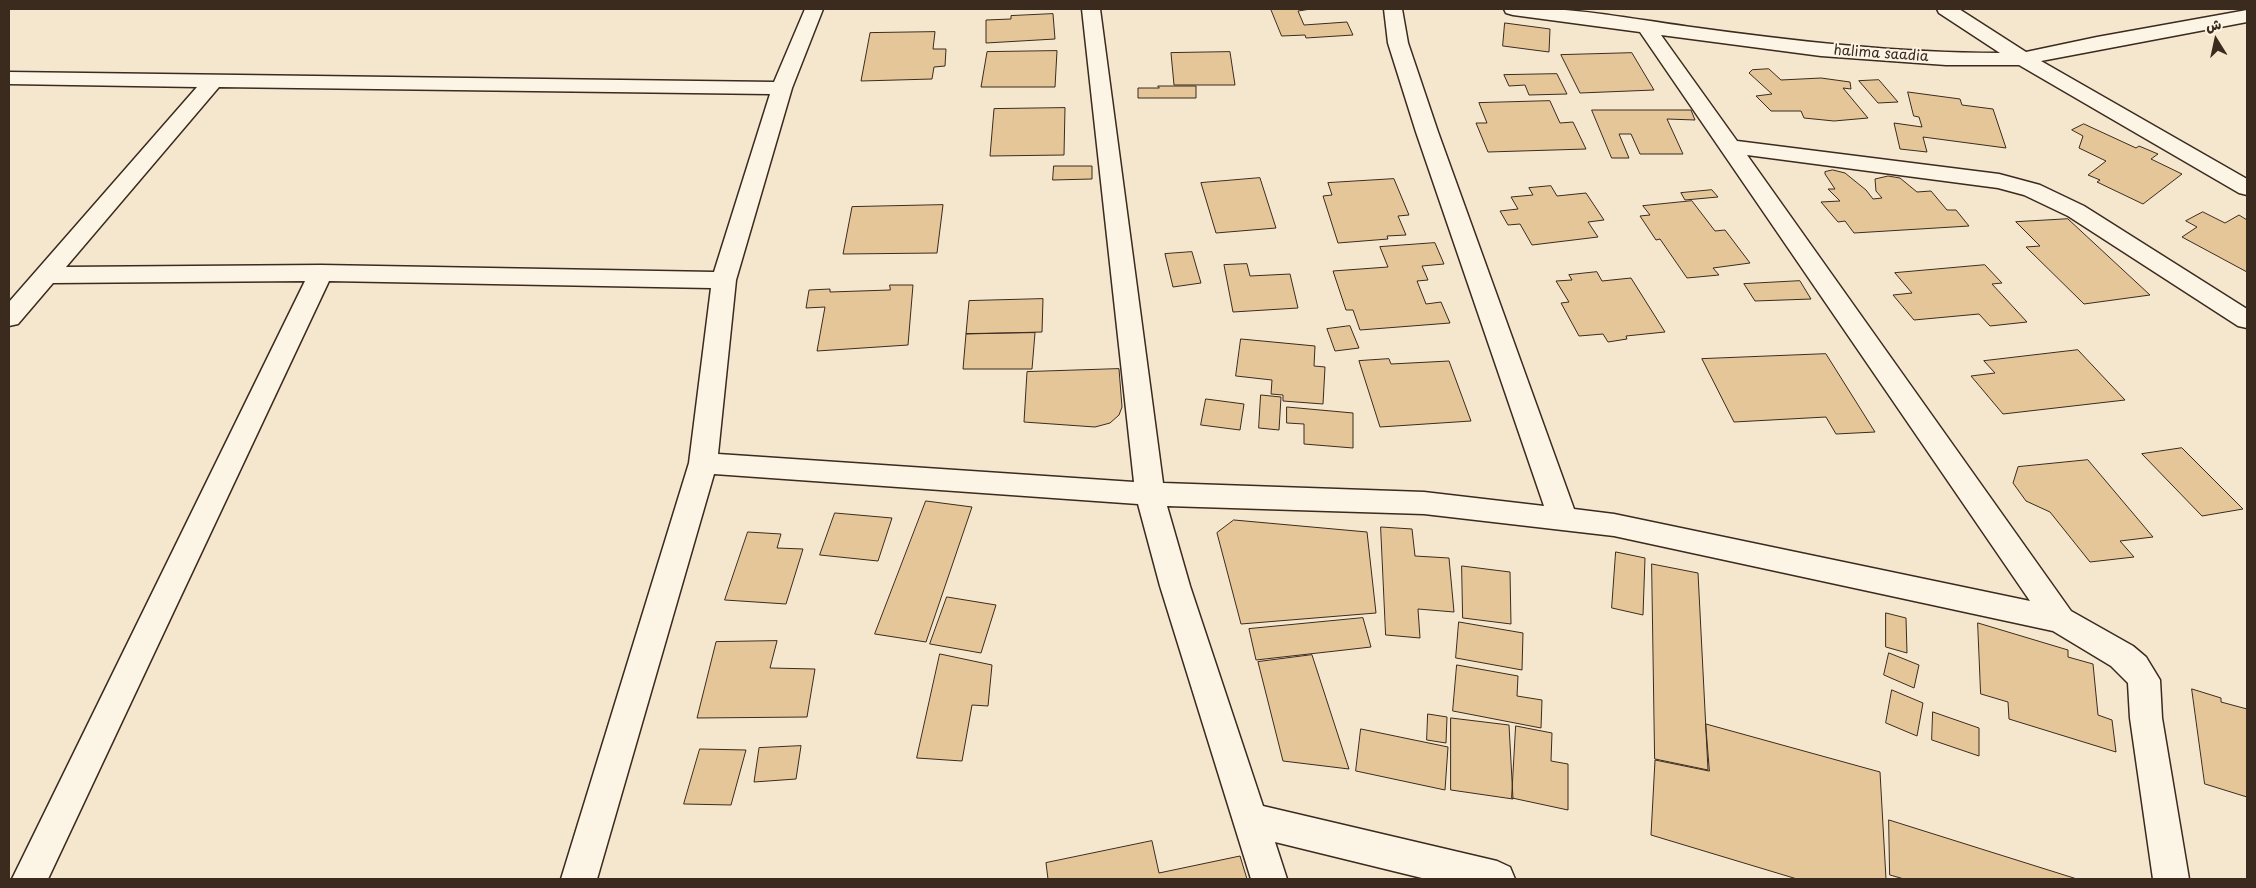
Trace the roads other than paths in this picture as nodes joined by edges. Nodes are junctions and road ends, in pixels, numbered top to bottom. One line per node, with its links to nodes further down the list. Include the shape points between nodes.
1 (814, 9): 11 (street)
2 (1090, 9): 20 (street)
3 (1393, 9): 21 (street, via 1398,44 1427,132)
4 (1513, 9): 7 (street, halima saadia)
5 (1946, 9): 8 (street)
6 (2242, 13): 8 (street, halima saadia)
7 (1647, 28): 8 (street, halima saadia, via 1821,50); 12 (street)
8 (2024, 59): 13 (street)
9 (9, 78): 10 (street)
10 (214, 80): 11 (street); 15 (street)
11 (782, 88): 16 (street)
12 (1728, 146): 18 (street, via 1999,181 2032,190 2076,211); 22 (street)
13 (2247, 188)
14 (321, 273): 15 (street); 16 (street); 24 (street)
15 (45, 275): 17 (street)
16 (724, 280): 19 (street)
17 (9, 318)
18 (2247, 320)
19 (703, 463): 20 (street); 25 (street)
20 (1150, 494): 21 (street, via 1424,503); 23 (street, via 1175,586)
21 (1563, 519): 22 (street, via 1614,525)
22 (2060, 620): 28 (street, via 2122,656 2144,680 2146,718)
23 (1251, 820): 26 (street); 27 (street)
24 (30, 879)
25 (579, 879)
26 (1269, 879)
27 (1497, 879)
28 (2171, 879)

